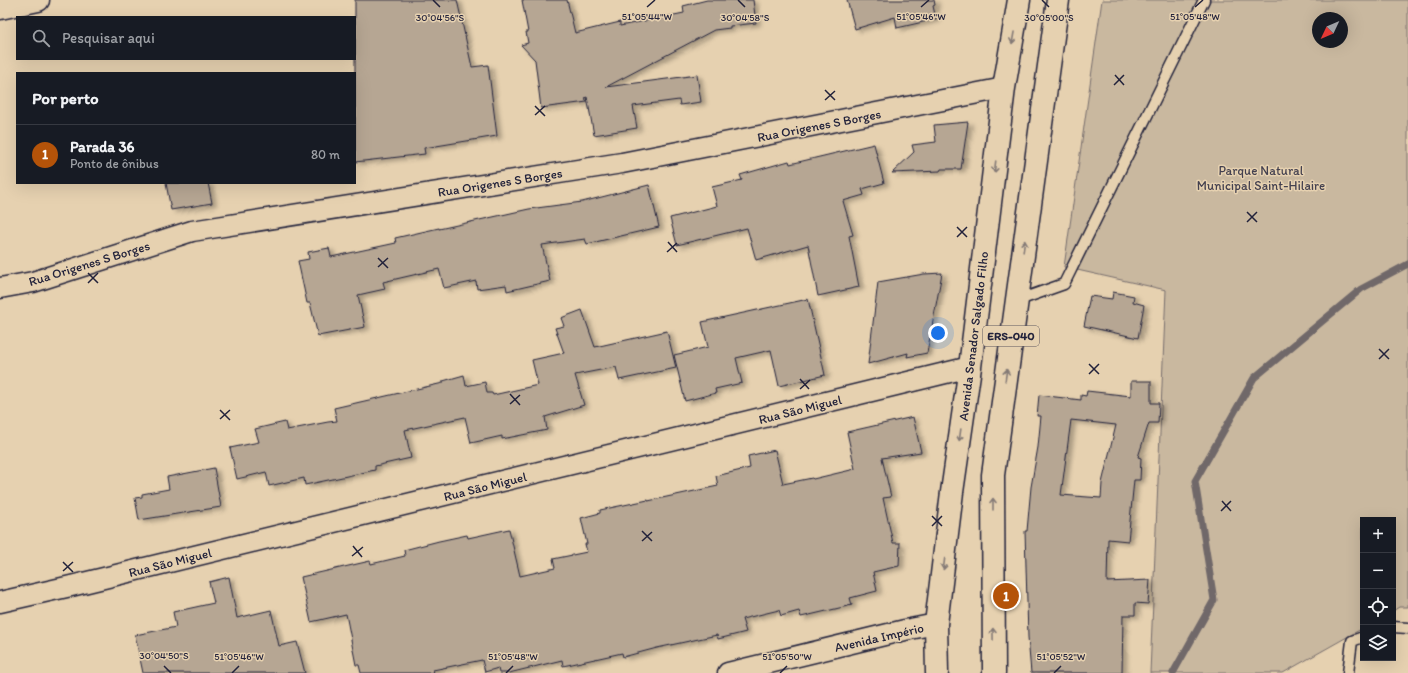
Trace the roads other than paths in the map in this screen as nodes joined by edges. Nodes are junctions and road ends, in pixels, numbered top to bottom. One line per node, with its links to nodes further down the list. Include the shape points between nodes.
1 (38, 0): 5 (main road)
2 (1019, 0): 6 (main road, Avenida Senador Salgado Filho / ERS-040, one-way to 6)
3 (1058, 0): 8 (main road, ERS-040, one-way to 3)
4 (1204, 0): 8 (lane, via 1064,284)
5 (0, 8)
6 (1004, 88): 7 (street, Rua Origenes S Borges, via 622,163 192,231 33,282); 9 (main road, Avenida Senador Salgado Filho / ERS-040, one-way to 9)
7 (0, 288)
8 (1016, 301): 17 (main road, ERS-040, one-way to 8, via 993,475)
9 (970, 367): 10 (street, Rua São Miguel); 11 (main road, Avenida Senador Salgado Filho / ERS-040, one-way to 11)
10 (0, 602)
11 (936, 624): 15 (street, Avenida Império); 16 (main road, Avenida Senador Salgado Filho / ERS-040)
12 (1396, 627): 13 (lane)
13 (1408, 628)
14 (1360, 638): 18 (lane, via 1352,641)
15 (728, 673)
16 (937, 673)
17 (994, 673)
18 (1348, 673)

